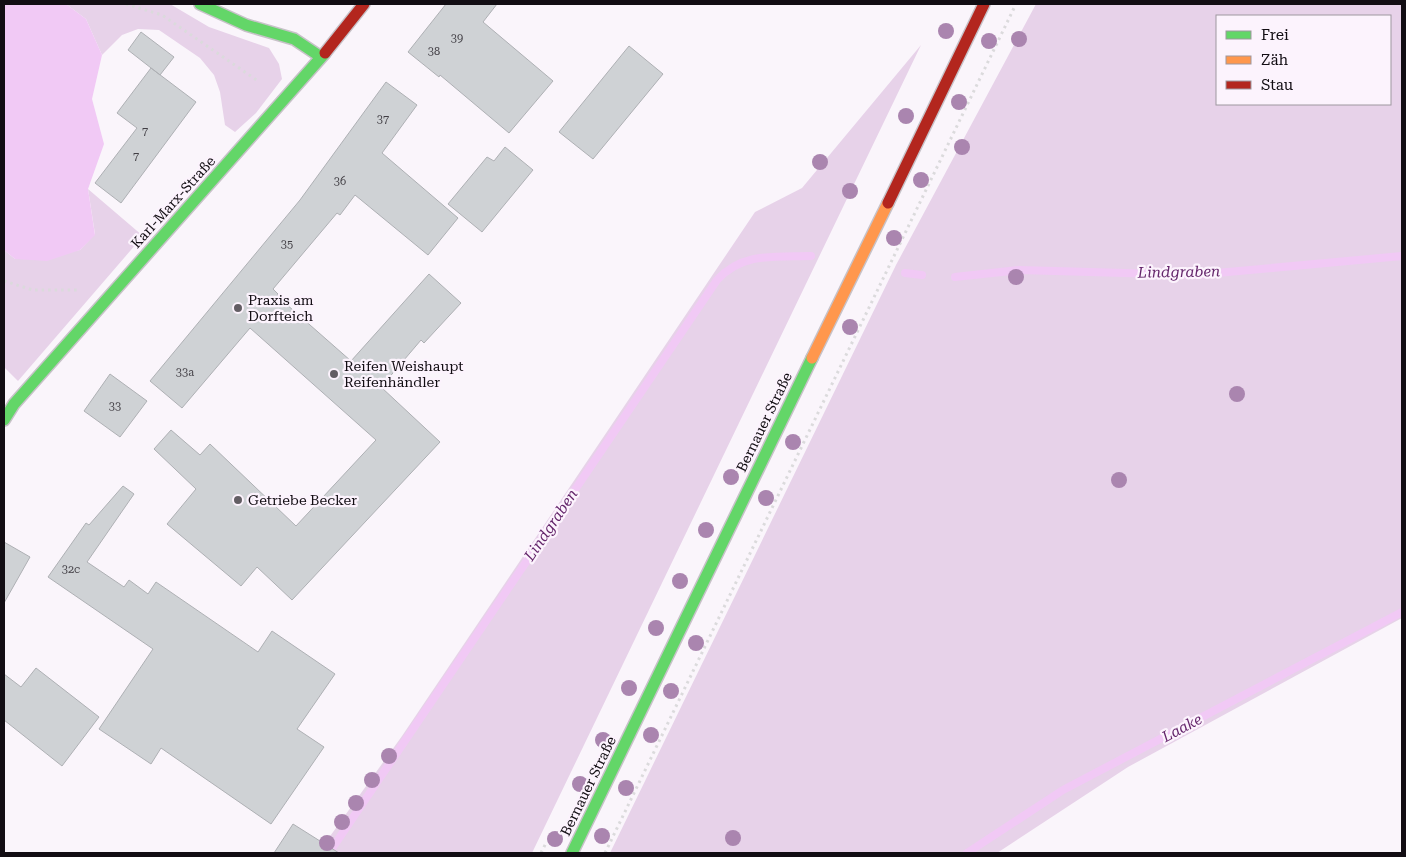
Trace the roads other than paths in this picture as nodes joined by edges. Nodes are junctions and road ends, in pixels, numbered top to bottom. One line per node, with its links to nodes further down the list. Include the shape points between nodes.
1 (200, 4): 4 (main road, via 246,25 294,39)
2 (364, 4): 4 (main road, Karl-Marx-Straße)
3 (984, 4): 6 (main road, Bernauer Straße)
4 (321, 57): 5 (main road, Karl-Marx-Straße, via 14,404)
5 (4, 420)
6 (572, 853)

